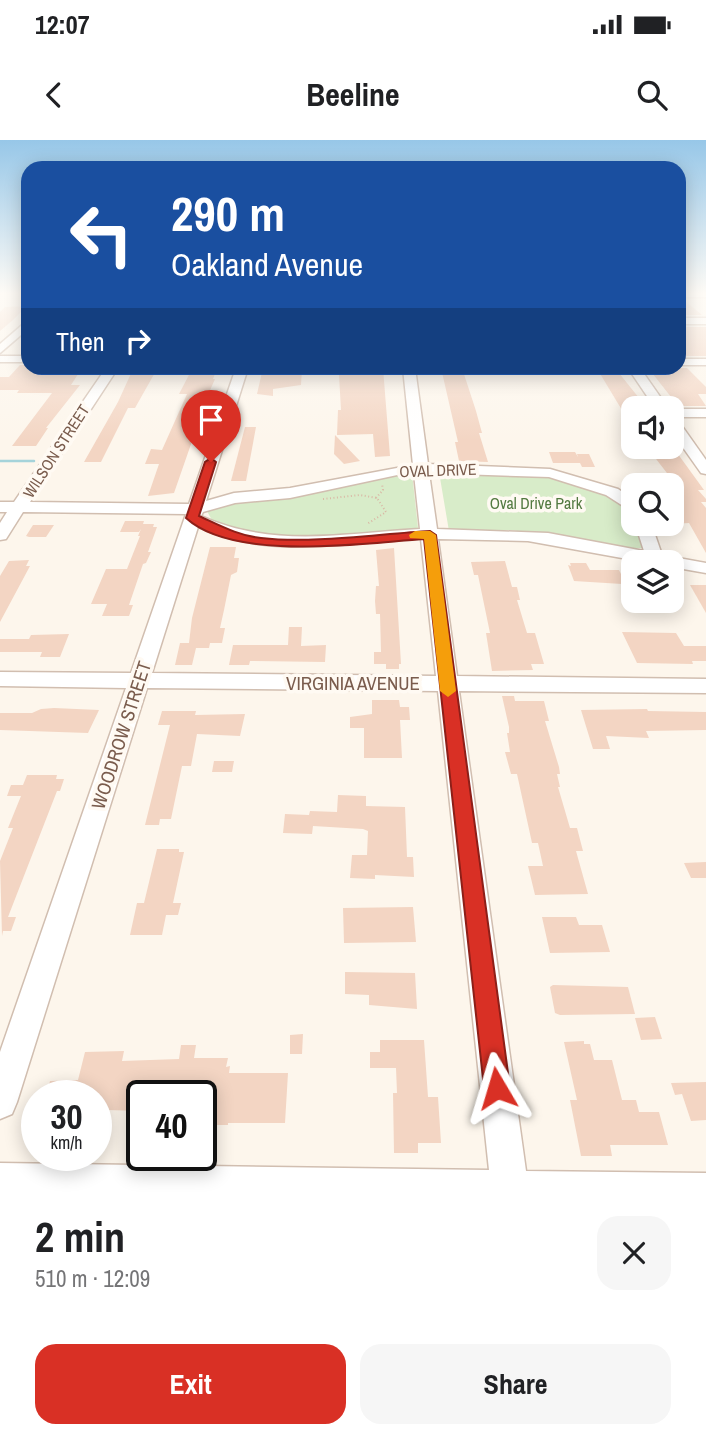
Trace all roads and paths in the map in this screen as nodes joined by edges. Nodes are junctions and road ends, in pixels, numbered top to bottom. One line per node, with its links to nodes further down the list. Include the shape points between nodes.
1 (0, 359): 2 (street)
2 (21, 359)
3 (686, 362): 4 (street)
4 (706, 362)
5 (107, 375): 20 (street, WILSON STREET)
6 (240, 375): 21 (street, WOODROW STREET)
7 (405, 375): 13 (street)
8 (639, 375): 9 (street)
9 (654, 396)
10 (684, 412): 11 (street)
11 (706, 413)
12 (684, 439): 14 (street)
13 (422, 469): 17 (street, OVAL DRIVE, via 550,473); 21 (street, OVAL DRIVE, via 290,493 234,498); 24 (street)
14 (706, 470)
15 (383, 486): 16 (path)
16 (376, 498): 18 (path, via 361,495); 22 (path, via 386,512 375,522)
17 (621, 499)
18 (322, 500)
19 (0, 507): 20 (street)
20 (19, 507): 21 (street); 23 (street, WILSON STREET)
21 (194, 513): 24 (street, via 225,533 258,542 315,544); 29 (street, WOODROW STREET)
22 (360, 526)
23 (0, 535)
24 (430, 535): 25 (street, via 510,535); 30 (street)
25 (621, 554)
26 (684, 564): 27 (street)
27 (706, 568)
28 (0, 679): 29 (street, VIRGINIA AVENUE)
29 (139, 680): 30 (street, VIRGINIA AVENUE); 32 (street, WOODROW STREET)
30 (447, 684): 31 (street, VIRGINIA AVENUE); 34 (street)
31 (706, 686)
32 (0, 1102)
33 (0, 1181): 34 (street)
34 (510, 1191): 35 (street)
35 (706, 1192)

